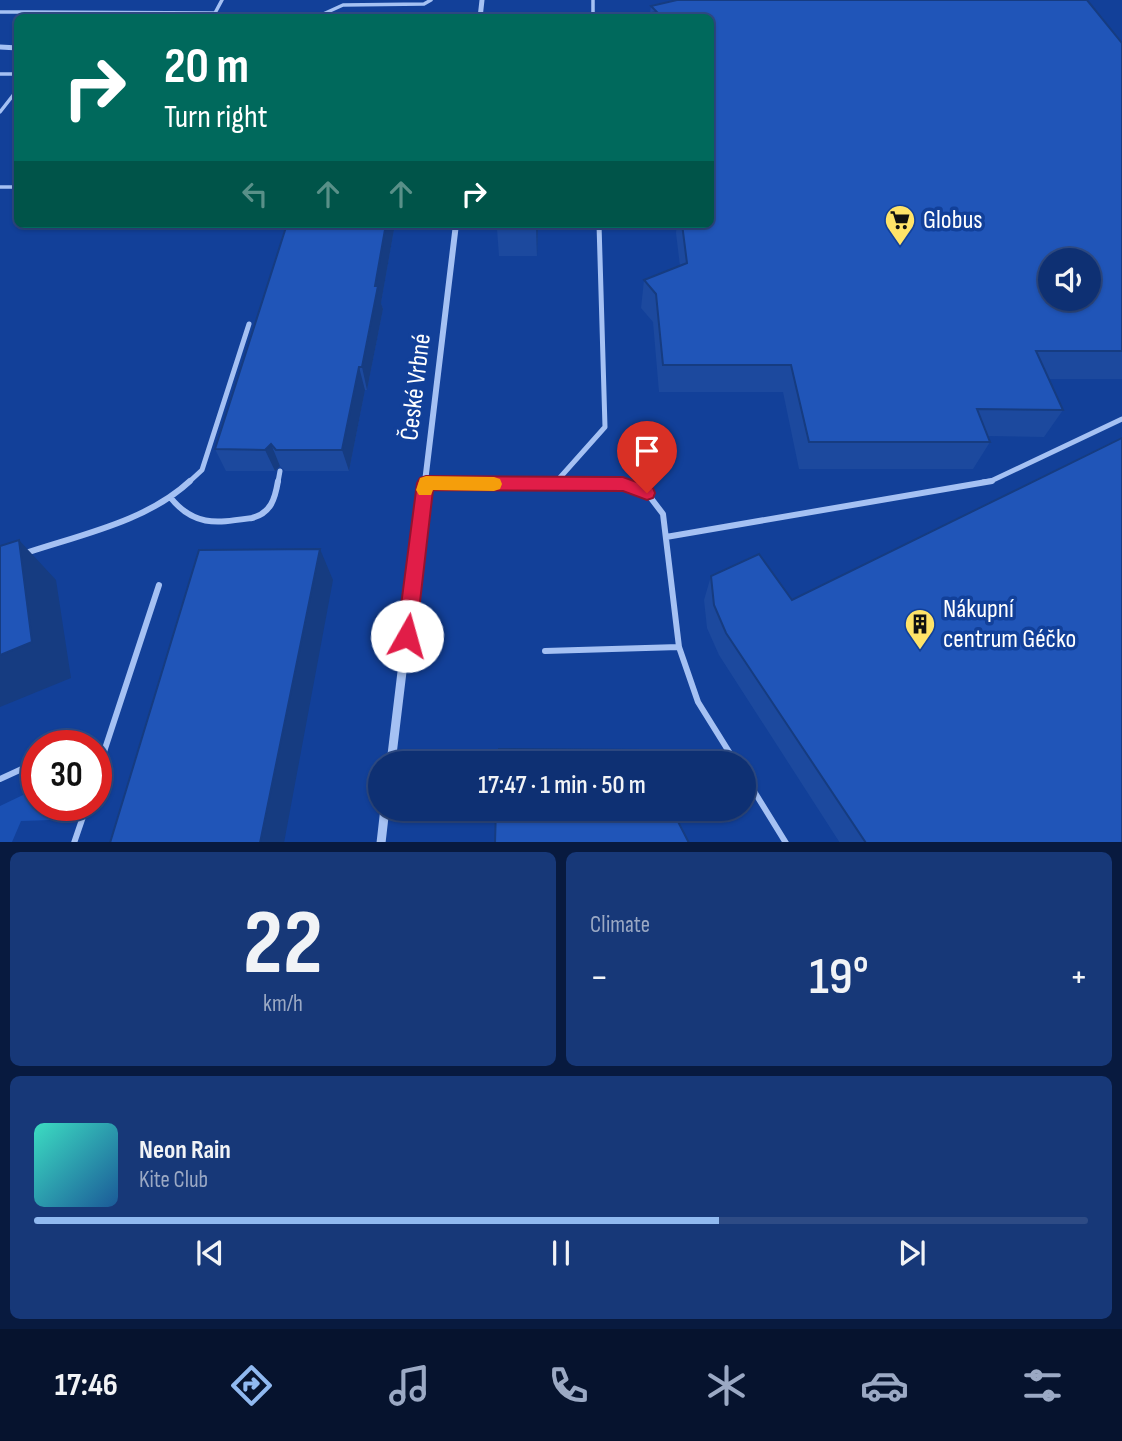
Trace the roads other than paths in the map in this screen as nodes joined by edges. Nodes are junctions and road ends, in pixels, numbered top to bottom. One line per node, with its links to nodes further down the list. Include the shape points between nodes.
1 (222, 0): 4 (lane, via 215,13)
2 (431, 0): 5 (lane, via 424,4 343,5)
3 (0, 12): 4 (lane)
4 (28, 12)
5 (325, 14)
6 (14, 94): 7 (lane)
7 (0, 112)
8 (456, 228): 13 (street, České Vrbné)
9 (599, 228): 14 (lane, via 605,427)
10 (249, 324): 15 (lane, via 202,470)
11 (1122, 419): 16 (lane, via 990,481)
12 (280, 471): 15 (lane, via 271,506 251,520 195,520)
13 (426, 483): 14 (lane); 22 (street, České Vrbné)
14 (555, 484): 16 (lane, via 623,484 647,493 663,514)
15 (170, 497): 17 (lane, via 156,507)
16 (666, 537): 19 (lane)
17 (13, 558)
18 (159, 584): 21 (lane)
19 (679, 647): 20 (lane); 23 (lane, via 698,702)
20 (545, 651)
21 (111, 730)
22 (392, 751)
23 (729, 751)
24 (21, 769): 25 (lane)
25 (0, 779)
26 (756, 794): 31 (lane)
27 (81, 821): 29 (lane)
28 (383, 821): 30 (street)
29 (74, 842)
30 (381, 842)
31 (786, 842)

